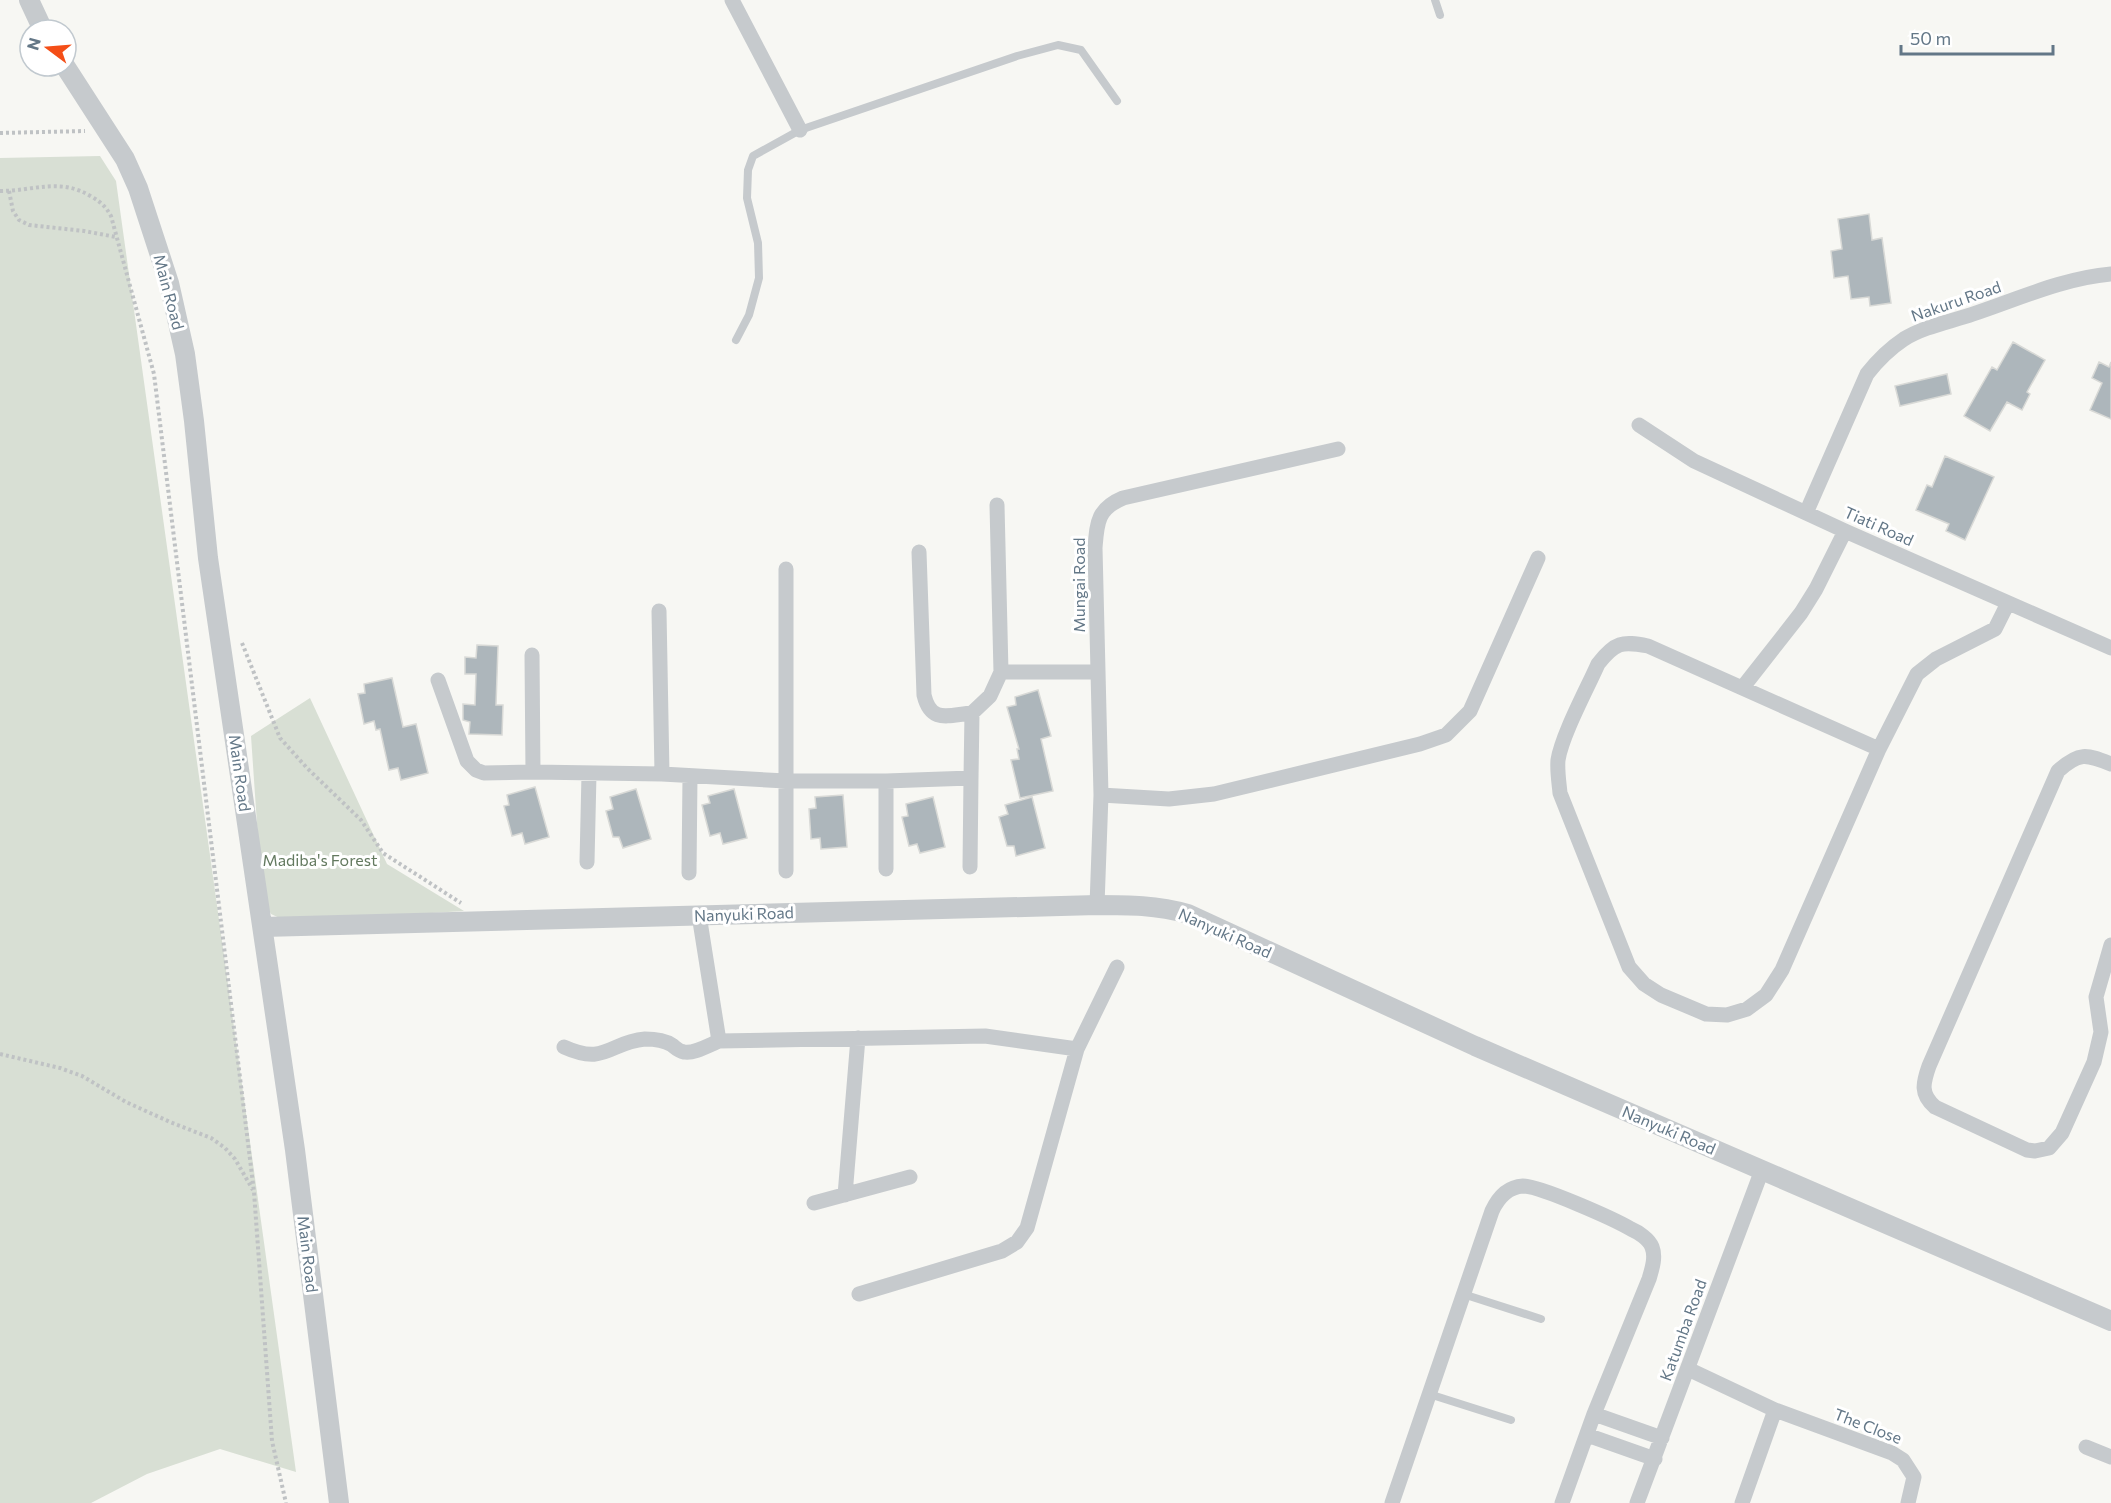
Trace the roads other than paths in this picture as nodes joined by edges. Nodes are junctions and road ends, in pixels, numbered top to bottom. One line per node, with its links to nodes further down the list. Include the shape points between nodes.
1 (29, 0): 5 (street)
2 (732, 0): 8 (street)
3 (1435, 0): 4 (lane)
4 (1440, 15)
5 (37, 18)
6 (73, 78): 45 (street, Main Road, via 125,159 138,188 169,283 185,354 208,558)
7 (1117, 101): 8 (lane, via 1081,50 1058,45)
8 (800, 130): 10 (lane, via 753,156 748,170 747,198 758,243 759,278 749,315)
9 (2111, 274): 14 (street, Nakuru Road, via 2083,278 1929,327 1880,357 1867,374)
10 (736, 340)
11 (1640, 425): 14 (street, Tiati Road, via 1694,461)
12 (1338, 449): 24 (street, Mungai Road, via 1123,498 1104,509 1098,519 1095,548)
13 (998, 505): 23 (street)
14 (1806, 513): 15 (street, Tiati Road)
15 (1845, 531): 19 (street, Tiati Road); 26 (street, via 1801,613)
16 (918, 552): 27 (street, via 926,704 929,712 943,716)
17 (1538, 558): 37 (street, via 1470,711 1446,735 1214,794 1170,799)
18 (786, 569): 35 (street)
19 (2008, 603): 21 (street, Tiati Road); 28 (street, via 1995,629 1921,669)
20 (659, 611): 32 (street)
21 (2111, 648)
22 (532, 655): 30 (street)
23 (1000, 672): 24 (street); 27 (street, via 990,696)
24 (1098, 672): 37 (street, Mungai Road)
25 (438, 680): 30 (street, via 471,766 484,773)
26 (1743, 687): 28 (street); 28 (street, via 1648,646 1616,645 1598,664 1558,759 1560,794 1629,967 1661,995 1706,1014 1727,1015 1747,1009 1766,995 1782,970)
27 (972, 712): 34 (street)
28 (1879, 749)
29 (2111, 764): 46 (street, via 2079,756 2058,771 1929,1066 1923,1087 1928,1101 2020,1147 2036,1151 2049,1148 2062,1133 2094,1062 2101,1032 2096,997)
30 (533, 772): 31 (street)
31 (589, 774): 32 (street); 38 (street)
32 (662, 774): 33 (street)
33 (690, 776): 35 (street); 42 (street)
34 (971, 778): 36 (street); 39 (street)
35 (786, 781): 36 (street); 41 (street)
36 (886, 781): 40 (street)
37 (1101, 795): 43 (street, Mungai Road)
38 (587, 862)
39 (970, 867)
40 (886, 869)
41 (786, 871)
42 (689, 873)
43 (1097, 904): 44 (street, Nanyuki Road); 52 (street, Nanyuki Road, via 1168,908 1188,914 1475,1046)
44 (699, 915): 45 (street, Nanyuki Road); 49 (street)
45 (263, 927): 71 (street, Main Road)
46 (2111, 945)
47 (1117, 967): 51 (street)
48 (858, 1038): 49 (street); 51 (street, via 991,1037); 54 (street)
49 (719, 1041): 50 (street, via 686,1052 663,1041 646,1039 600,1054)
50 (564, 1047)
51 (1077, 1049): 56 (street, via 1027,1227 1017,1242 1002,1251)
52 (1762, 1170): 59 (street, Nanyuki Road); 60 (street, Katumba Road)
53 (910, 1177): 54 (street)
54 (845, 1195): 55 (street)
55 (814, 1203)
56 (859, 1294)
57 (1463, 1294): 58 (lane); 61 (street); 63 (street, via 1496,1203 1515,1188 1532,1187 1553,1194 1632,1229 1647,1240 1653,1250 1649,1279)
58 (1541, 1319)
59 (2111, 1321)
60 (1688, 1369): 62 (street, The Close); 66 (street, Katumba Road)
61 (1429, 1394): 64 (lane); 70 (street)
62 (1775, 1410): 74 (street); 75 (street, The Close, via 1903,1460 1914,1477)
63 (1594, 1414): 65 (street); 66 (street)
64 (1511, 1420)
65 (1587, 1435): 69 (street); 72 (street)
66 (1662, 1438): 69 (street, Katumba Road)
67 (2086, 1447): 68 (street)
68 (2111, 1457)
69 (1655, 1459): 73 (street, Katumba Road)
70 (1395, 1502)
71 (339, 1503)
72 (1562, 1503)
73 (1637, 1503)
74 (1742, 1503)
75 (1908, 1503)

